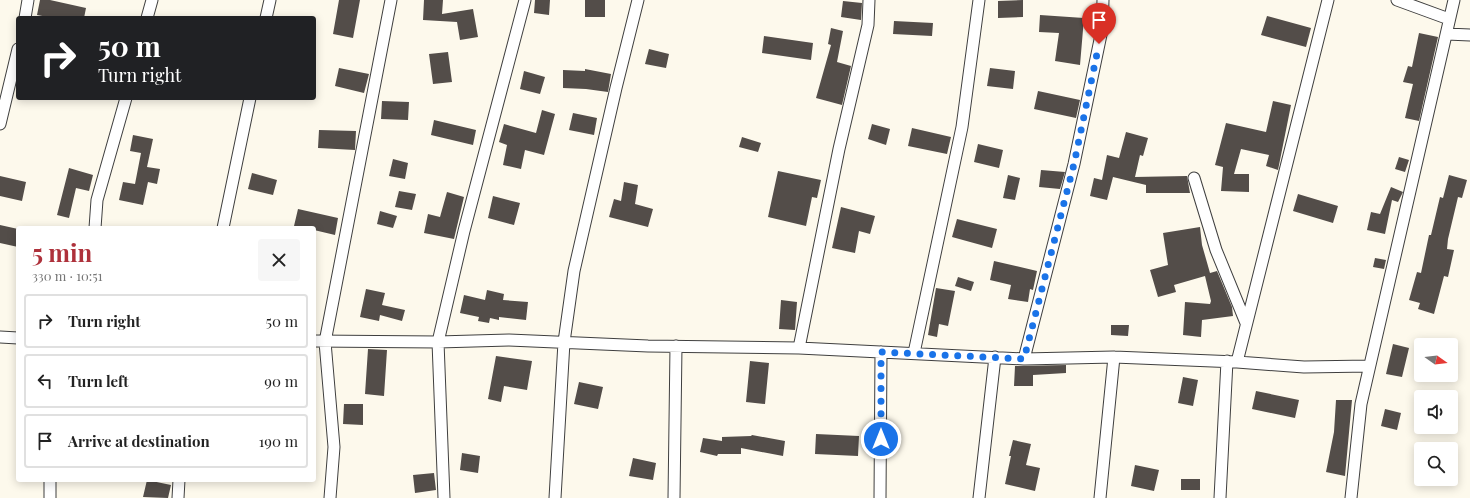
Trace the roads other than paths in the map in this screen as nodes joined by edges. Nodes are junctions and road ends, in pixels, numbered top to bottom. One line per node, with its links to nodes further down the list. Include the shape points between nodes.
1 (28, 0): 13 (street)
2 (152, 0): 14 (street)
3 (270, 0): 15 (street)
4 (391, 0): 29 (street)
5 (524, 0): 30 (street)
6 (638, 0): 31 (street, via 574,271)
7 (869, 0): 33 (street, via 868,25 839,149)
8 (979, 0): 35 (street, via 962,127)
9 (1103, 0): 38 (street, via 1102,30 1074,164)
10 (1328, 0): 26 (street)
11 (1397, 0): 16 (street)
12 (1454, 0): 16 (street)
13 (24, 16)
14 (148, 16)
15 (266, 16)
16 (1450, 20): 17 (street)
17 (1446, 34): 18 (street); 40 (street)
18 (1470, 35)
19 (16, 57): 22 (street)
20 (125, 100): 24 (street, via 99,193)
21 (250, 100): 25 (street)
22 (0, 124)
23 (1194, 178): 26 (street, via 1216,250)
24 (95, 226)
25 (223, 226)
26 (1246, 323): 39 (street)
27 (0, 337): 28 (street)
28 (16, 338)
29 (319, 341): 30 (street); 45 (street, via 334,447)
30 (438, 342): 31 (street); 46 (street)
31 (564, 342): 32 (street); 47 (street)
32 (676, 346): 33 (street); 48 (street)
33 (799, 348): 34 (street)
34 (881, 352): 35 (street); 49 (street)
35 (914, 353): 36 (street)
36 (995, 357): 38 (street); 50 (street)
37 (1114, 357): 38 (street); 39 (street); 51 (street)
38 (1024, 359)
39 (1232, 362): 40 (street, via 1304,367); 52 (street)
40 (1370, 366): 53 (street, via 1361,404)
41 (50, 482): 43 (street)
42 (179, 482): 44 (street)
43 (50, 498)
44 (178, 498)
45 (330, 498)
46 (444, 498)
47 (555, 498)
48 (674, 498)
49 (880, 498)
50 (979, 498)
51 (1100, 498)
52 (1220, 498)
53 (1351, 498)

